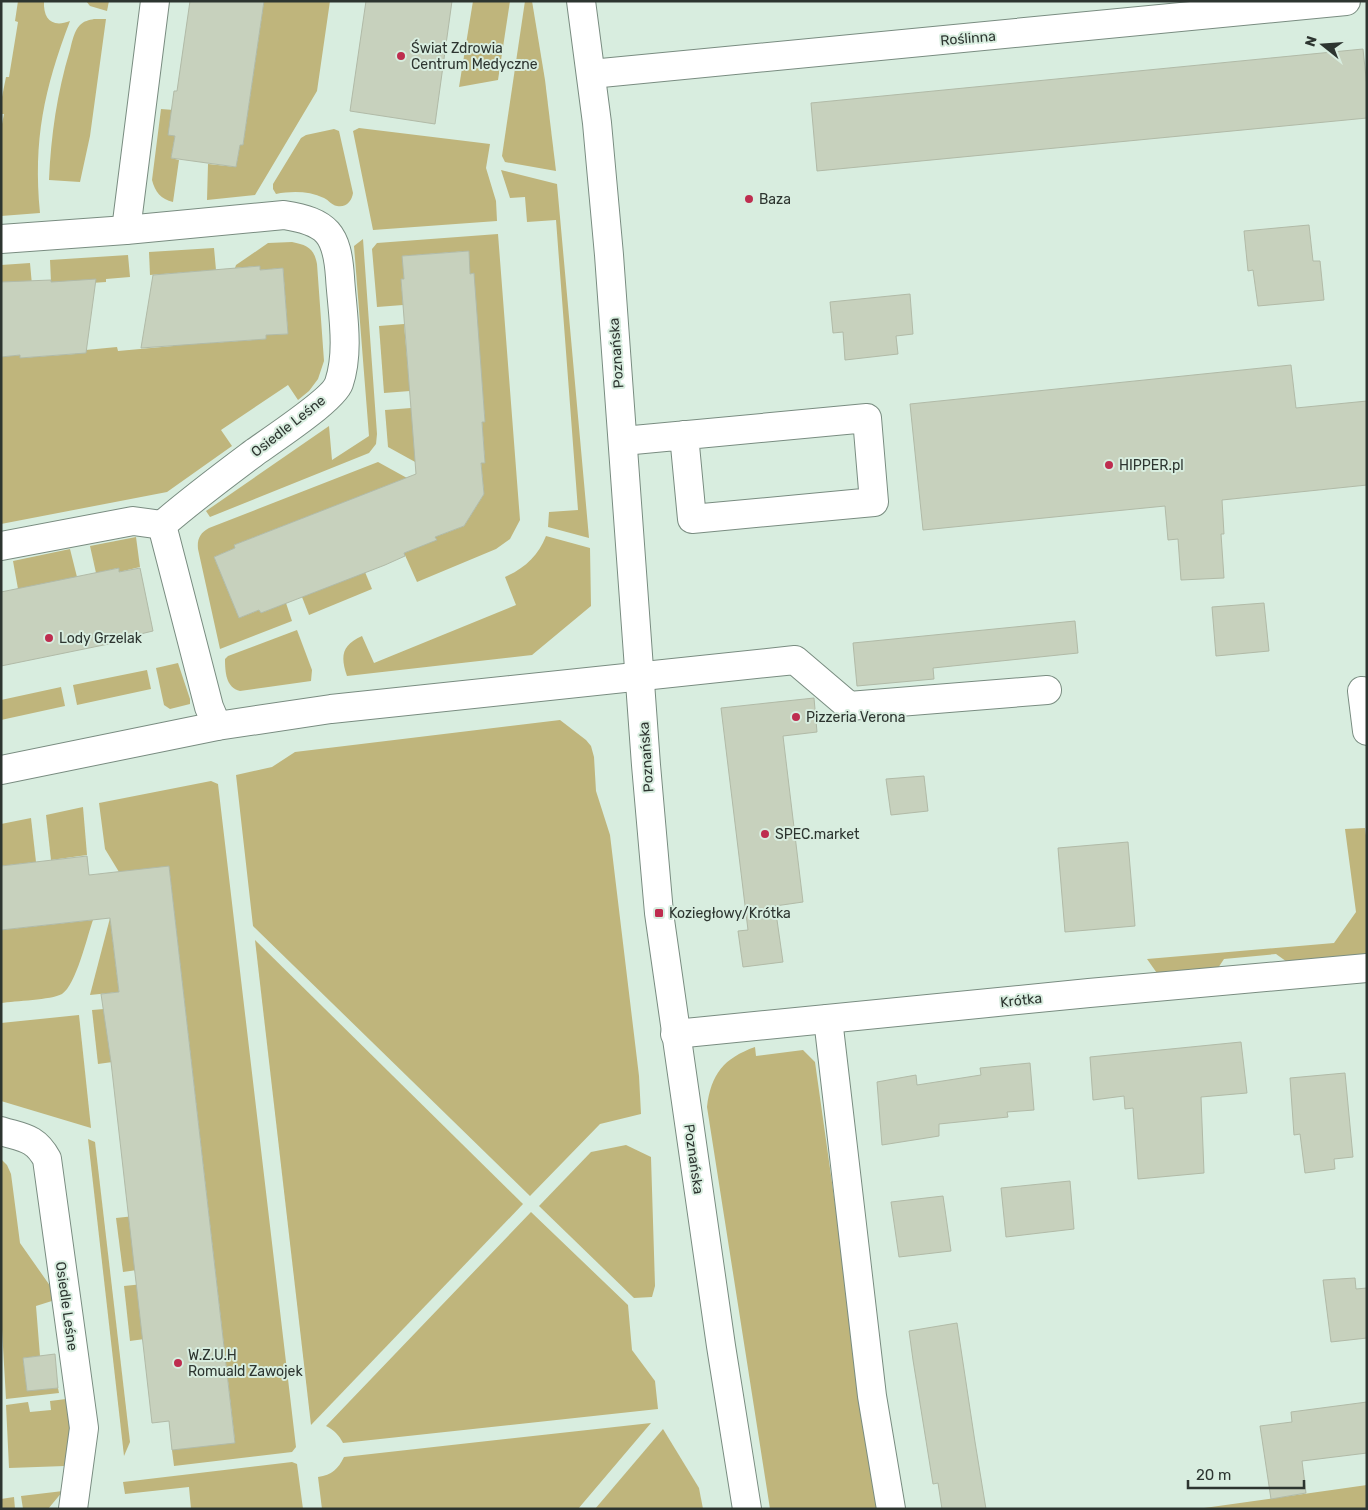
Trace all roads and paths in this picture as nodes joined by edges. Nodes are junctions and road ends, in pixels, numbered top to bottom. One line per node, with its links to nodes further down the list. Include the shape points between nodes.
1 (155, 1): 5 (street)
2 (581, 1): 4 (street, Poznańska)
3 (1346, 1): 4 (street, Roślinna)
4 (590, 74): 8 (street, Poznańska, via 598,133)
5 (126, 230): 6 (street, Osiedle Leśne); 9 (street, Osiedle Leśne, via 284,215 304,218 320,226 332,237 338,255 345,359 339,385 321,404)
6 (1, 239)
7 (684, 435): 7 (street, via 867,418 874,502 692,518); 8 (street)
8 (623, 441): 11 (street, Poznańska)
9 (162, 525): 10 (street, via 133,521); 14 (street)
10 (1, 546)
11 (640, 675): 12 (street, via 795,660 849,706); 14 (street, via 331,709); 19 (street, Poznańska, via 659,913)
12 (1047, 690)
13 (1362, 691): 15 (street)
14 (217, 726): 16 (street)
15 (1367, 731)
16 (1, 770)
17 (1367, 968): 18 (street, Krótka)
18 (828, 1019): 19 (street, Krótka); 23 (street, via 872,1396)
19 (675, 1034): 22 (street, Poznańska)
20 (1, 1131): 21 (street, Osiedle Leśne, via 40,1146 47,1159 84,1428)
21 (73, 1509)
22 (747, 1509)
23 (891, 1509)

